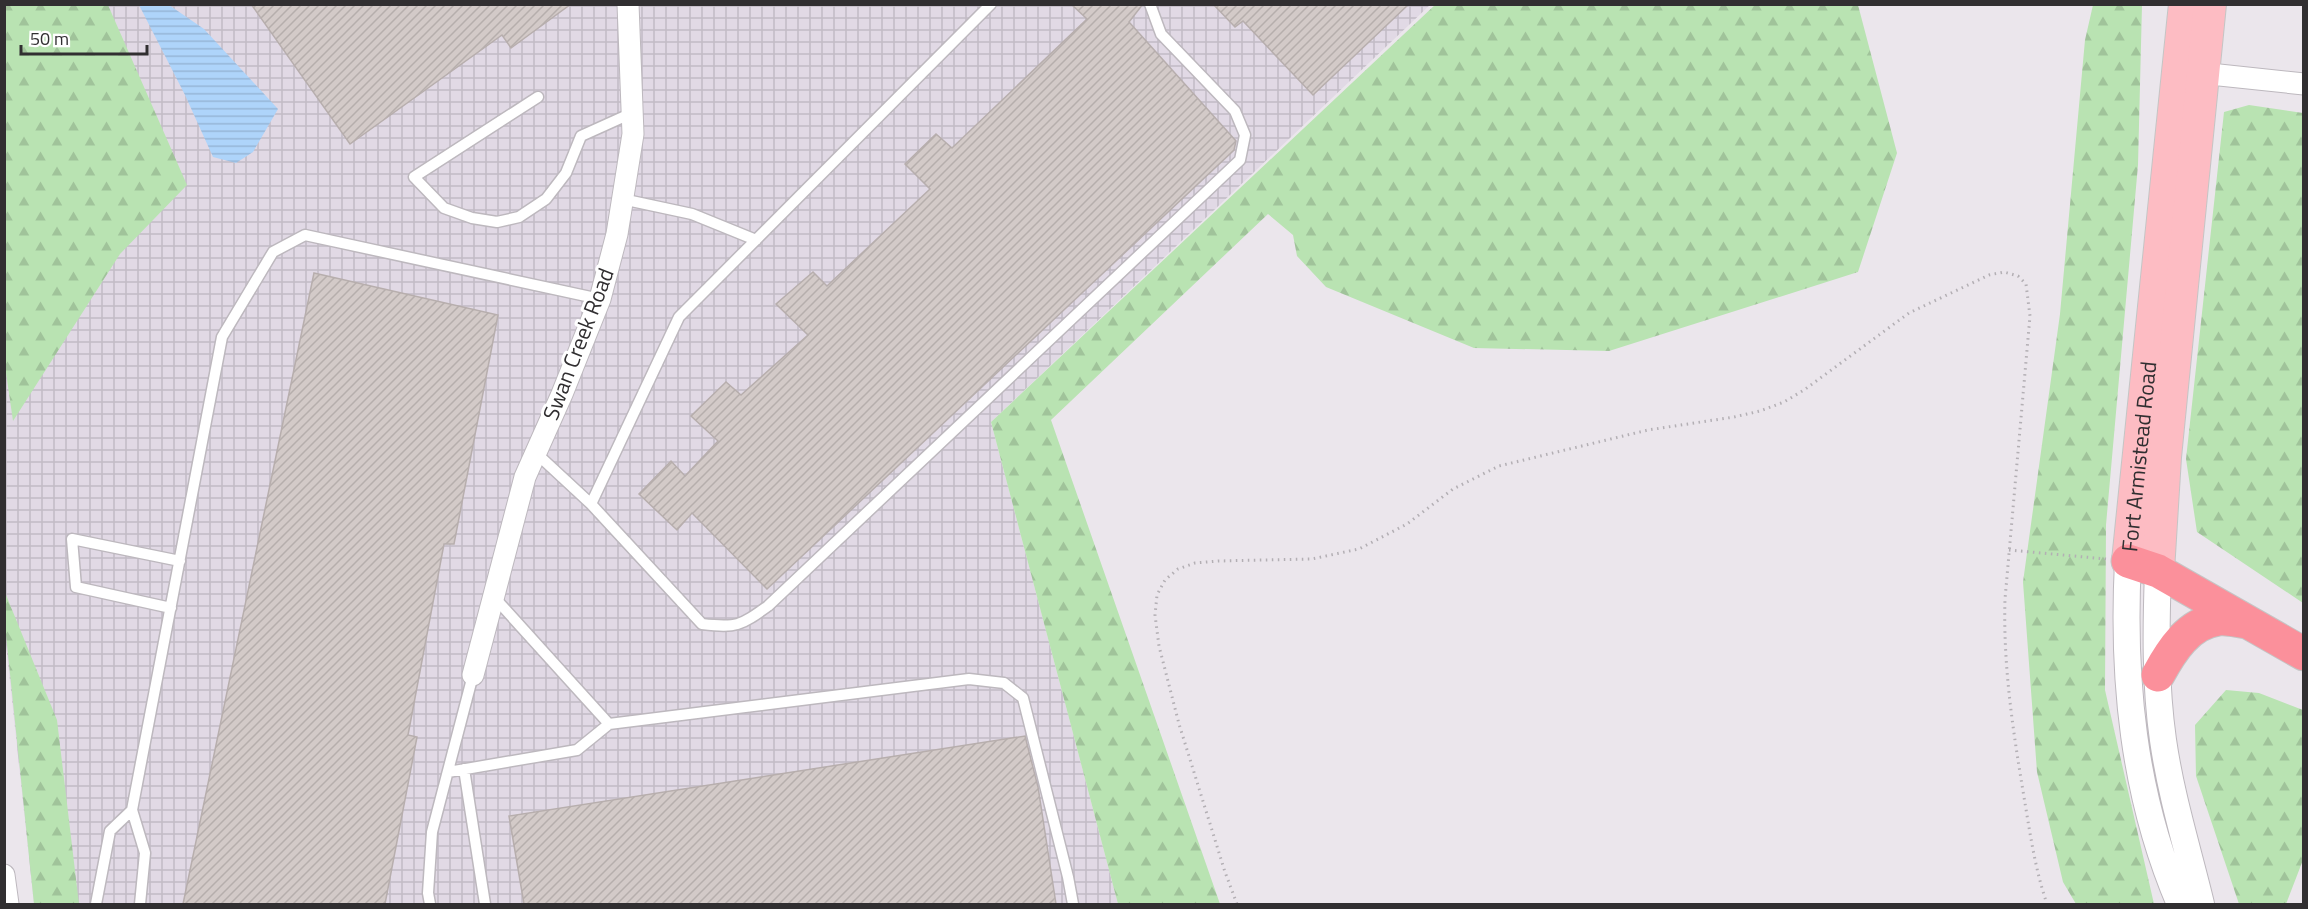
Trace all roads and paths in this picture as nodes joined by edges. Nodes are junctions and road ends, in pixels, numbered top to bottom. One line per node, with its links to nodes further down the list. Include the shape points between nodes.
1 (628, 4): 9 (street, Swan Creek Road)
2 (991, 4): 11 (lane)
3 (1150, 4): 14 (lane, via 1161,34 1235,111 1245,135 1240,160 768,606 744,623 702,624)
4 (2185, 4): 6 (main road, Fort Armistead Road)
5 (2210, 4): 6 (main road, Fort Armistead Road)
6 (2191, 72): 7 (street); 17 (main road, Fort Armistead Road, via 2165,457)
7 (2304, 84)
8 (538, 97): 9 (lane, via 414,177 444,207 472,218 497,222 519,217 546,199 566,173 581,136)
9 (632, 113): 10 (street, Swan Creek Road, via 633,134)
10 (622, 199): 11 (lane, via 692,214); 12 (street, Swan Creek Road)
11 (756, 240): 14 (lane, via 679,317)
12 (600, 299): 13 (street, Swan Creek Road); 16 (lane, via 305,235 273,252 222,337)
13 (536, 453): 14 (lane); 18 (street, Swan Creek Road, via 525,477)
14 (591, 504)
15 (2009, 550): 17 (path); 35 (path, via 2030,316 2026,284 2018,276 2004,272 1989,274 1909,314 1804,390 1760,411 1648,430 1499,466 1453,489 1407,524 1359,549 1312,559 1218,561 1178,568 1157,595 1159,646 1179,724); 36 (path, via 2004,639 2013,732 2037,877)
16 (180, 561): 19 (lane); 19 (lane, via 72,539 76,587)
17 (2143, 566): 20 (highway); 23 (street, Fort Armistead Road); 37 (street, Fort Armistead Road, via 2126,625 2134,743 2149,816)
18 (493, 597): 22 (street, Swan Creek Road); 24 (lane)
19 (171, 608): 27 (lane)
20 (2248, 622): 21 (highway); 23 (highway, via 2221,619 2199,625 2172,651)
21 (2304, 654)
22 (473, 675): 26 (lane)
23 (2157, 675): 38 (street, Fort Armistead Road, via 2163,739 2175,802)
24 (609, 724): 25 (lane, via 577,750); 34 (lane, via 969,679 1004,682 1023,698)
25 (464, 769): 26 (lane); 33 (lane)
26 (448, 772): 32 (lane, via 432,832)
27 (132, 810): 30 (lane, via 110,831); 31 (lane, via 145,853)
28 (4, 875): 29 (street)
29 (8, 904)
30 (96, 904)
31 (140, 904)
32 (430, 904)
33 (485, 904)
34 (1073, 904)
35 (1237, 904)
36 (2047, 904)
37 (2180, 904)
38 (2201, 904)

